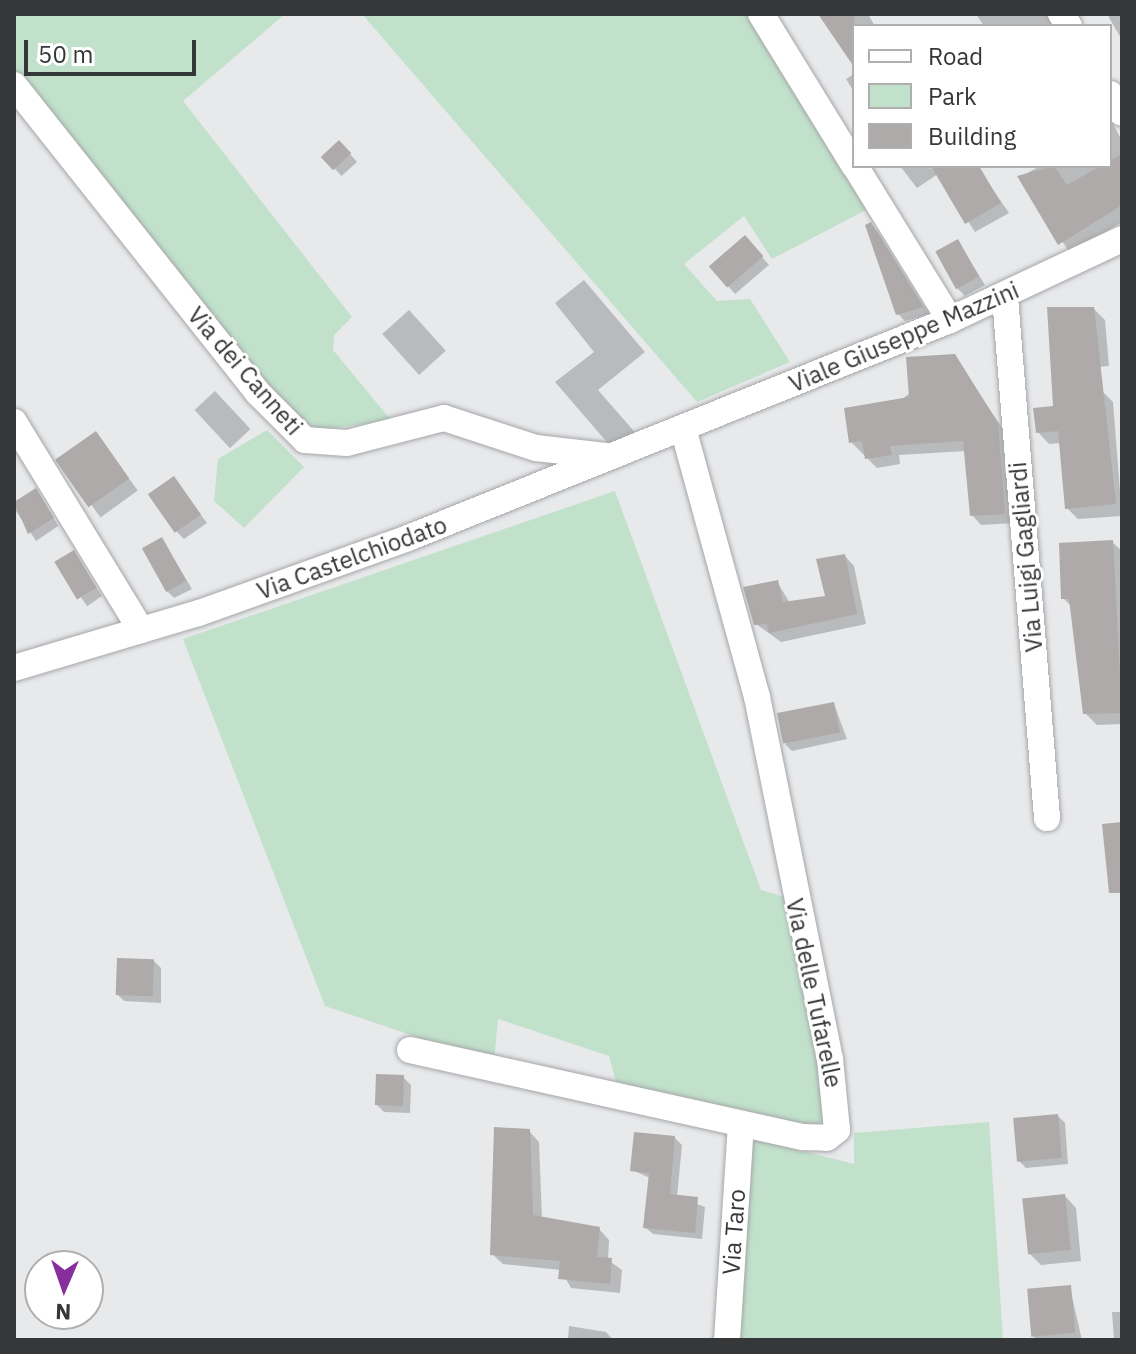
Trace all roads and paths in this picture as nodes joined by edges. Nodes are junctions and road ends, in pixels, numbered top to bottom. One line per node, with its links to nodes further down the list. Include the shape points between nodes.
1 (761, 14): 3 (street)
2 (14, 85): 10 (street, Via dei Canneti, via 257,392 305,440 347,443 444,418 536,448)
3 (852, 163)
4 (855, 168): 7 (street)
5 (1122, 239): 6 (street, Viale Giuseppe Mazzini)
6 (1005, 297): 7 (street, Viale Giuseppe Mazzini); 13 (street, Via Luigi Gagliardi)
7 (950, 320): 9 (street, Viale Giuseppe Mazzini)
8 (14, 422): 11 (street)
9 (683, 428): 10 (street, Via Castelchiodato); 15 (street, Via delle Tufarelle, via 757,697 838,1114 837,1130 827,1138)
10 (618, 456): 11 (street, Via Castelchiodato)
11 (141, 630): 12 (street, Via Castelchiodato)
12 (14, 668)
13 (1047, 818)
14 (410, 1050): 15 (street, Via delle Tufarelle)
15 (741, 1125): 16 (street, Via Taro)
16 (727, 1340)

